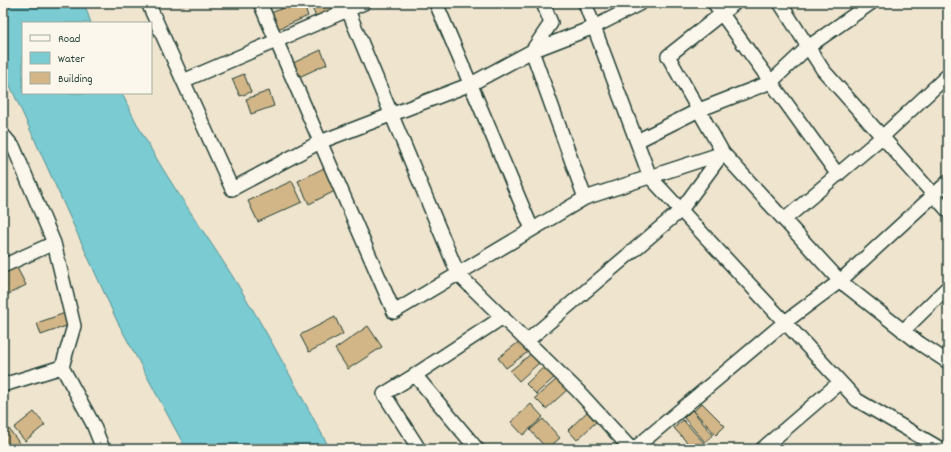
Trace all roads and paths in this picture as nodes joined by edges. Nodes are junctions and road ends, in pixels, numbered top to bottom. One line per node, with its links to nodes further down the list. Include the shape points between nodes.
1 (148, 3): 18 (street)
2 (260, 3): 14 (street)
3 (364, 3): 11 (street)
4 (436, 3): 20 (street)
5 (543, 3): 16 (street, via 551,23)
6 (585, 3): 13 (street)
7 (641, 3): 13 (street)
8 (735, 3): 12 (street)
9 (780, 3): 15 (street)
10 (871, 3): 15 (street)
11 (346, 7): 14 (street); 22 (street)
12 (718, 8): 19 (street); 21 (street, via 668,56)
13 (594, 27): 16 (street); 26 (street)
14 (276, 40): 18 (street); 25 (street)
15 (808, 47): 19 (street); 24 (street, via 823,70)
16 (532, 51): 20 (street); 32 (street)
17 (948, 75): 24 (street)
18 (183, 81): 25 (street, via 232,189)
19 (771, 82): 21 (street); 28 (street)
20 (471, 84): 22 (street); 36 (street)
21 (699, 110): 26 (street); 27 (street)
22 (391, 114): 25 (street); 39 (street)
23 (3, 135): 37 (street, via 14,148)
24 (882, 137): 28 (street); 31 (street)
25 (320, 142): 39 (street, via 394,312)
26 (636, 142): 29 (street)
27 (723, 153): 29 (street); 33 (street); 35 (street)
28 (838, 175): 35 (street)
29 (650, 177): 32 (street); 33 (street)
30 (948, 182): 31 (street)
31 (934, 195): 34 (street); 40 (street)
32 (585, 198): 36 (street)
33 (681, 210): 43 (street); 45 (street)
34 (948, 211)
35 (784, 220): 40 (street)
36 (532, 229): 39 (street)
37 (54, 243): 38 (street); 47 (street, via 74,326)
38 (3, 266)
39 (458, 274): 42 (street)
40 (840, 281): 43 (street); 44 (street)
41 (948, 287): 44 (street)
42 (503, 317): 45 (street); 48 (street)
43 (785, 322): 49 (street); 55 (street)
44 (903, 330): 46 (street)
45 (527, 341): 54 (street, via 578,390)
46 (948, 362)
47 (62, 367): 50 (street); 51 (street, via 93,424)
48 (415, 375): 52 (street, via 384,394); 53 (street)
49 (840, 382): 56 (street); 57 (street, via 857,400)
50 (3, 385)
51 (103, 449)
52 (419, 449)
53 (477, 449)
54 (631, 449)
55 (634, 449)
56 (762, 449)
57 (941, 449)

